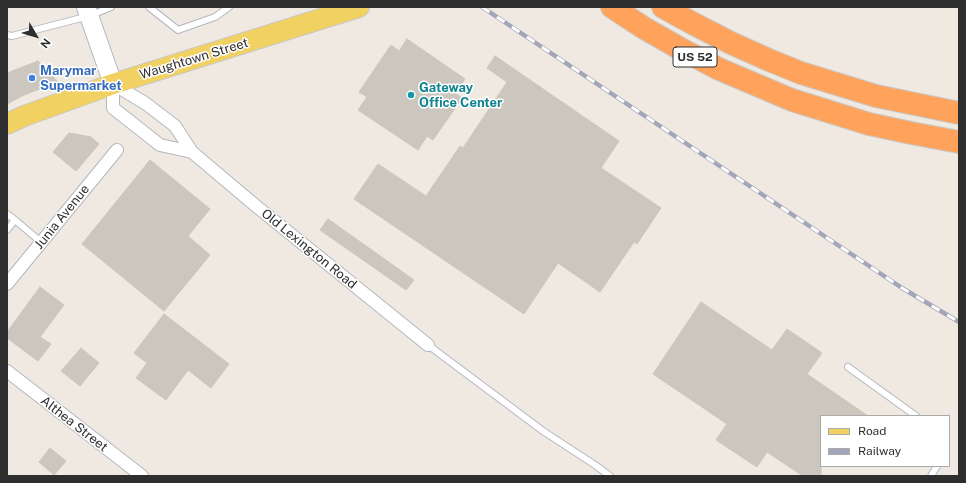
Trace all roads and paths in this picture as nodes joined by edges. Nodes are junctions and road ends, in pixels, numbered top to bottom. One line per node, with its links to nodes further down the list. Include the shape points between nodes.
1 (111, 7): 7 (lane)
2 (149, 7): 3 (lane, via 178,30 215,18)
3 (229, 7)
4 (359, 7): 9 (main road, Waughtown Street)
5 (612, 7): 12 (highway, US 52, via 644,28 719,69 784,97 868,124)
6 (663, 7): 10 (highway, US 52, via 731,43 811,76 876,96)
7 (88, 11): 8 (lane, via 12,36); 9 (main road, Old Lexington Road)
8 (7, 35)
9 (113, 84): 11 (main road, Waughtown Street); 14 (street, Old Lexington Road, via 145,103 175,126); 14 (street, Old Lexington Road, via 113,108 160,145)
10 (959, 113)
11 (7, 124)
12 (959, 142)
13 (117, 150): 18 (street, Junia Avenue)
14 (192, 152): 20 (street, Old Lexington Road)
15 (7, 214): 16 (lane)
16 (15, 220): 17 (lane); 18 (lane)
17 (7, 230)
18 (41, 242): 19 (street, Junia Avenue)
19 (7, 284)
20 (428, 345): 26 (lane, via 543,432)
21 (848, 367): 23 (lane)
22 (7, 371): 25 (street, Althea Street)
23 (915, 415)
24 (936, 467): 27 (lane)
25 (142, 476)
26 (610, 476)
27 (931, 476)

